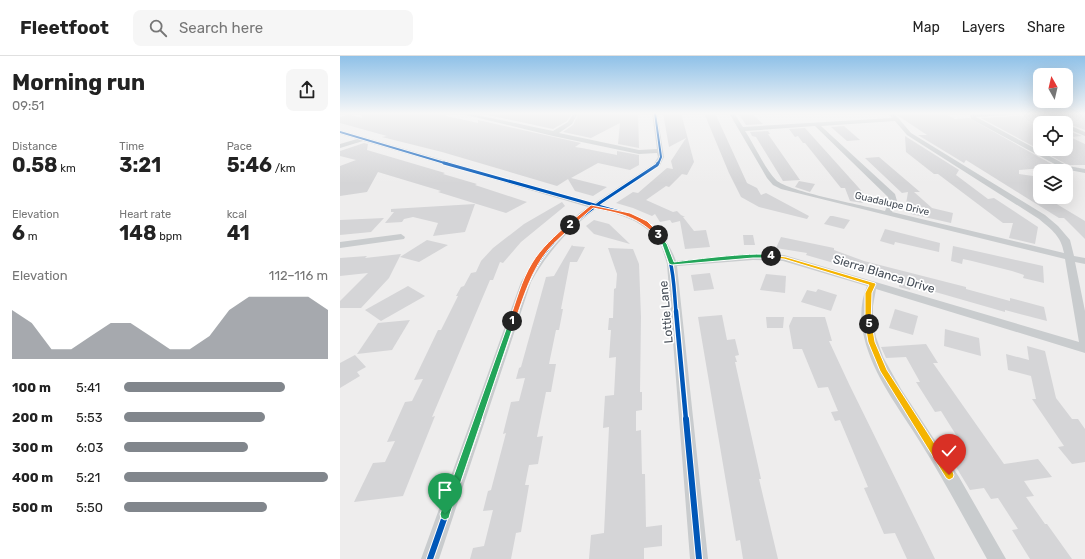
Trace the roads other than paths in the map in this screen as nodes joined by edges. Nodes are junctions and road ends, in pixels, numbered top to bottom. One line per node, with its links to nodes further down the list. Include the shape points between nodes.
1 (355, 136): 8 (street, Lottie Lane)
2 (565, 136): 10 (street, via 639,152)
3 (658, 136): 10 (street)
4 (747, 136): 13 (street, Guadalupe Drive, via 775,184 793,191)
5 (829, 136): 13 (street, via 892,196 893,201)
6 (913, 136): 16 (street, via 1046,221 1067,242)
7 (1007, 136): 11 (street, via 1066,168)
8 (363, 139): 9 (street); 12 (street, Lottie Lane)
9 (340, 146)
10 (660, 151): 12 (street, via 661,157 657,165)
11 (1085, 171)
12 (592, 206): 18 (street, Lottie Lane, via 628,214 645,222 665,244); 22 (street, via 547,247 535,263 526,282)
13 (887, 214): 16 (street, Guadalupe Drive)
14 (401, 237): 15 (street)
15 (340, 245)
16 (1070, 257): 17 (street, Guadalupe Drive); 20 (street)
17 (1085, 261)
18 (672, 264): 19 (street, Sierra Blanca Drive, via 753,256 778,257); 23 (street, Lottie Lane)
19 (873, 284): 21 (street, Sierra Blanca Drive); 24 (street, via 868,293 868,323 871,342 884,371 949,475)
20 (1085, 342)
21 (1085, 348)
22 (430, 559)
23 (699, 559)
24 (997, 559)

